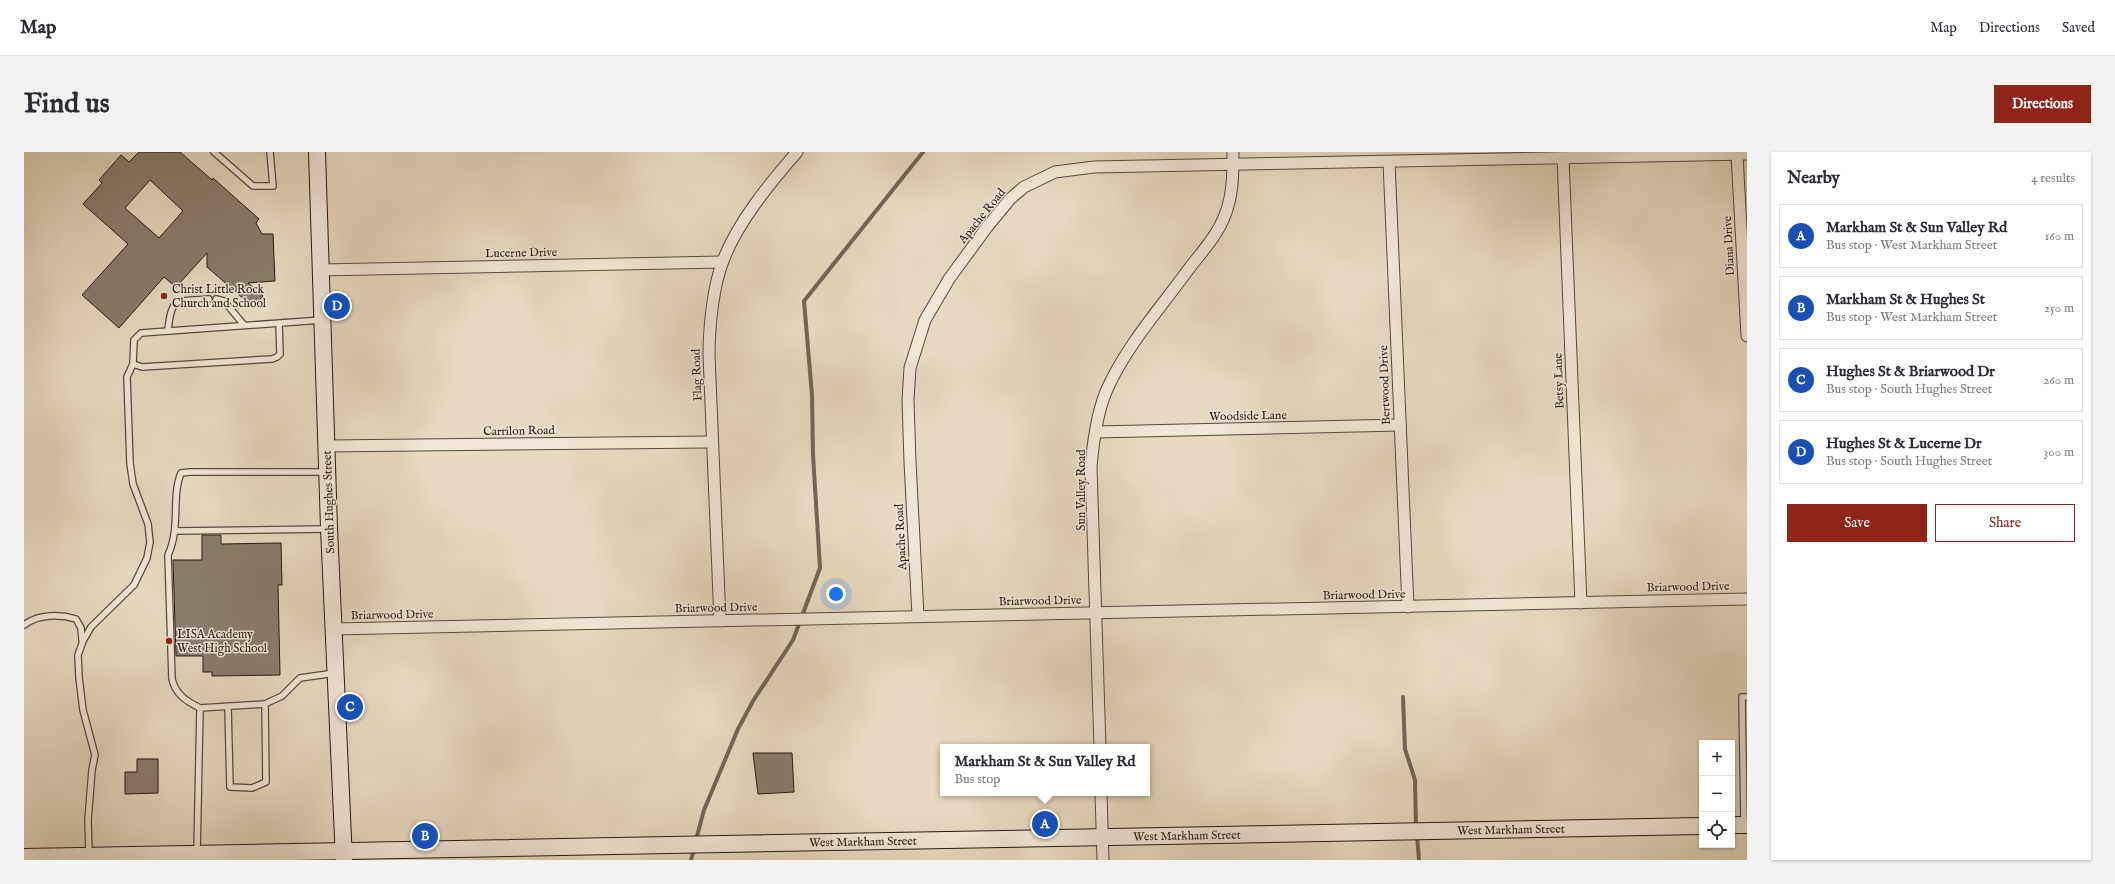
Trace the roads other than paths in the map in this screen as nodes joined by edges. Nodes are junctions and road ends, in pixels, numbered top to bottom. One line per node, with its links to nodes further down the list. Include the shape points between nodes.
1 (214, 152): 2 (lane, via 252,186 273,186)
2 (270, 152)
3 (317, 152): 10 (main road, South Hughes Street)
4 (797, 152): 9 (street, Flag Road, via 764,193 734,238)
5 (1742, 154): 7 (street, Apache Road); 17 (street, Diana Drive)
6 (1233, 158): 8 (street, Apache Road); 20 (street, Sun Valley Road, via 1228,205 1217,231 1120,365 1108,386); 30 (street, Apache Road, via 1094,167 1055,172 1039,178 1010,199 949,279 925,320 910,368 908,432)
7 (1563, 158): 8 (street, Apache Road); 27 (street, Betsy Lane)
8 (1389, 162): 19 (street, Bertwood Drive)
9 (722, 262): 10 (street, Lucerne Drive); 21 (street, Flag Road, via 709,332)
10 (320, 270): 13 (main road, South Hughes Street)
11 (209, 299): 16 (lane, via 173,305)
12 (216, 299): 15 (lane, via 224,301)
13 (322, 320): 14 (lane); 22 (main road, South Hughes Street)
14 (279, 323): 15 (lane); 18 (lane, via 280,354 272,359 142,367)
15 (244, 326): 16 (lane)
16 (168, 331): 18 (lane, via 141,333 137,336 134,340)
17 (1747, 336)
18 (133, 364): 34 (lane, via 127,377 130,463 133,484 148,524 150,542 147,558 134,585 102,614)
19 (1400, 425): 20 (street, Woodside Lane); 28 (street, Bertwood Drive)
20 (1096, 432): 29 (street, Sun Valley Road, via 1091,467)
21 (711, 442): 22 (street, Carrilon Road); 31 (street, Flag Road)
22 (327, 446): 23 (main road, South Hughes Street)
23 (328, 472): 24 (main road, South Hughes Street); 25 (lane, via 181,473 178,481)
24 (329, 528): 25 (lane); 33 (main road, South Hughes Street)
25 (176, 530): 39 (lane, via 168,555 172,679 174,689 184,700)
26 (1747, 598): 27 (street, Briarwood Drive)
27 (1581, 603): 28 (street, Briarwood Drive)
28 (1408, 607): 29 (street, Briarwood Drive)
29 (1097, 613): 30 (street, Briarwood Drive); 40 (street, Sun Valley Road)
30 (918, 616): 31 (street, Briarwood Drive)
31 (720, 621): 33 (street, Briarwood Drive)
32 (24, 625): 34 (lane, via 44,617 63,616 76,620 81,628)
33 (334, 629): 35 (main road, South Hughes Street)
34 (82, 641): 46 (lane, via 78,655 79,678 87,731 95,755 88,820)
35 (336, 674): 37 (lane, via 300,678 282,696); 47 (main road, South Hughes Street)
36 (1747, 697): 42 (lane, via 1742,697)
37 (265, 704): 38 (lane); 38 (lane, via 266,782 252,788 230,787)
38 (228, 707): 39 (lane)
39 (200, 708): 45 (lane)
40 (1100, 744)
41 (1101, 796): 44 (street)
42 (1741, 825)
43 (1699, 826): 44 (main road, West Markham Street)
44 (1102, 838): 47 (main road, West Markham Street, via 704,845); 49 (street)
45 (197, 855): 46 (main road, West Markham Street); 47 (main road, West Markham Street)
46 (89, 856): 48 (main road, West Markham Street)
47 (343, 856)
48 (24, 857)
49 (1103, 860)

